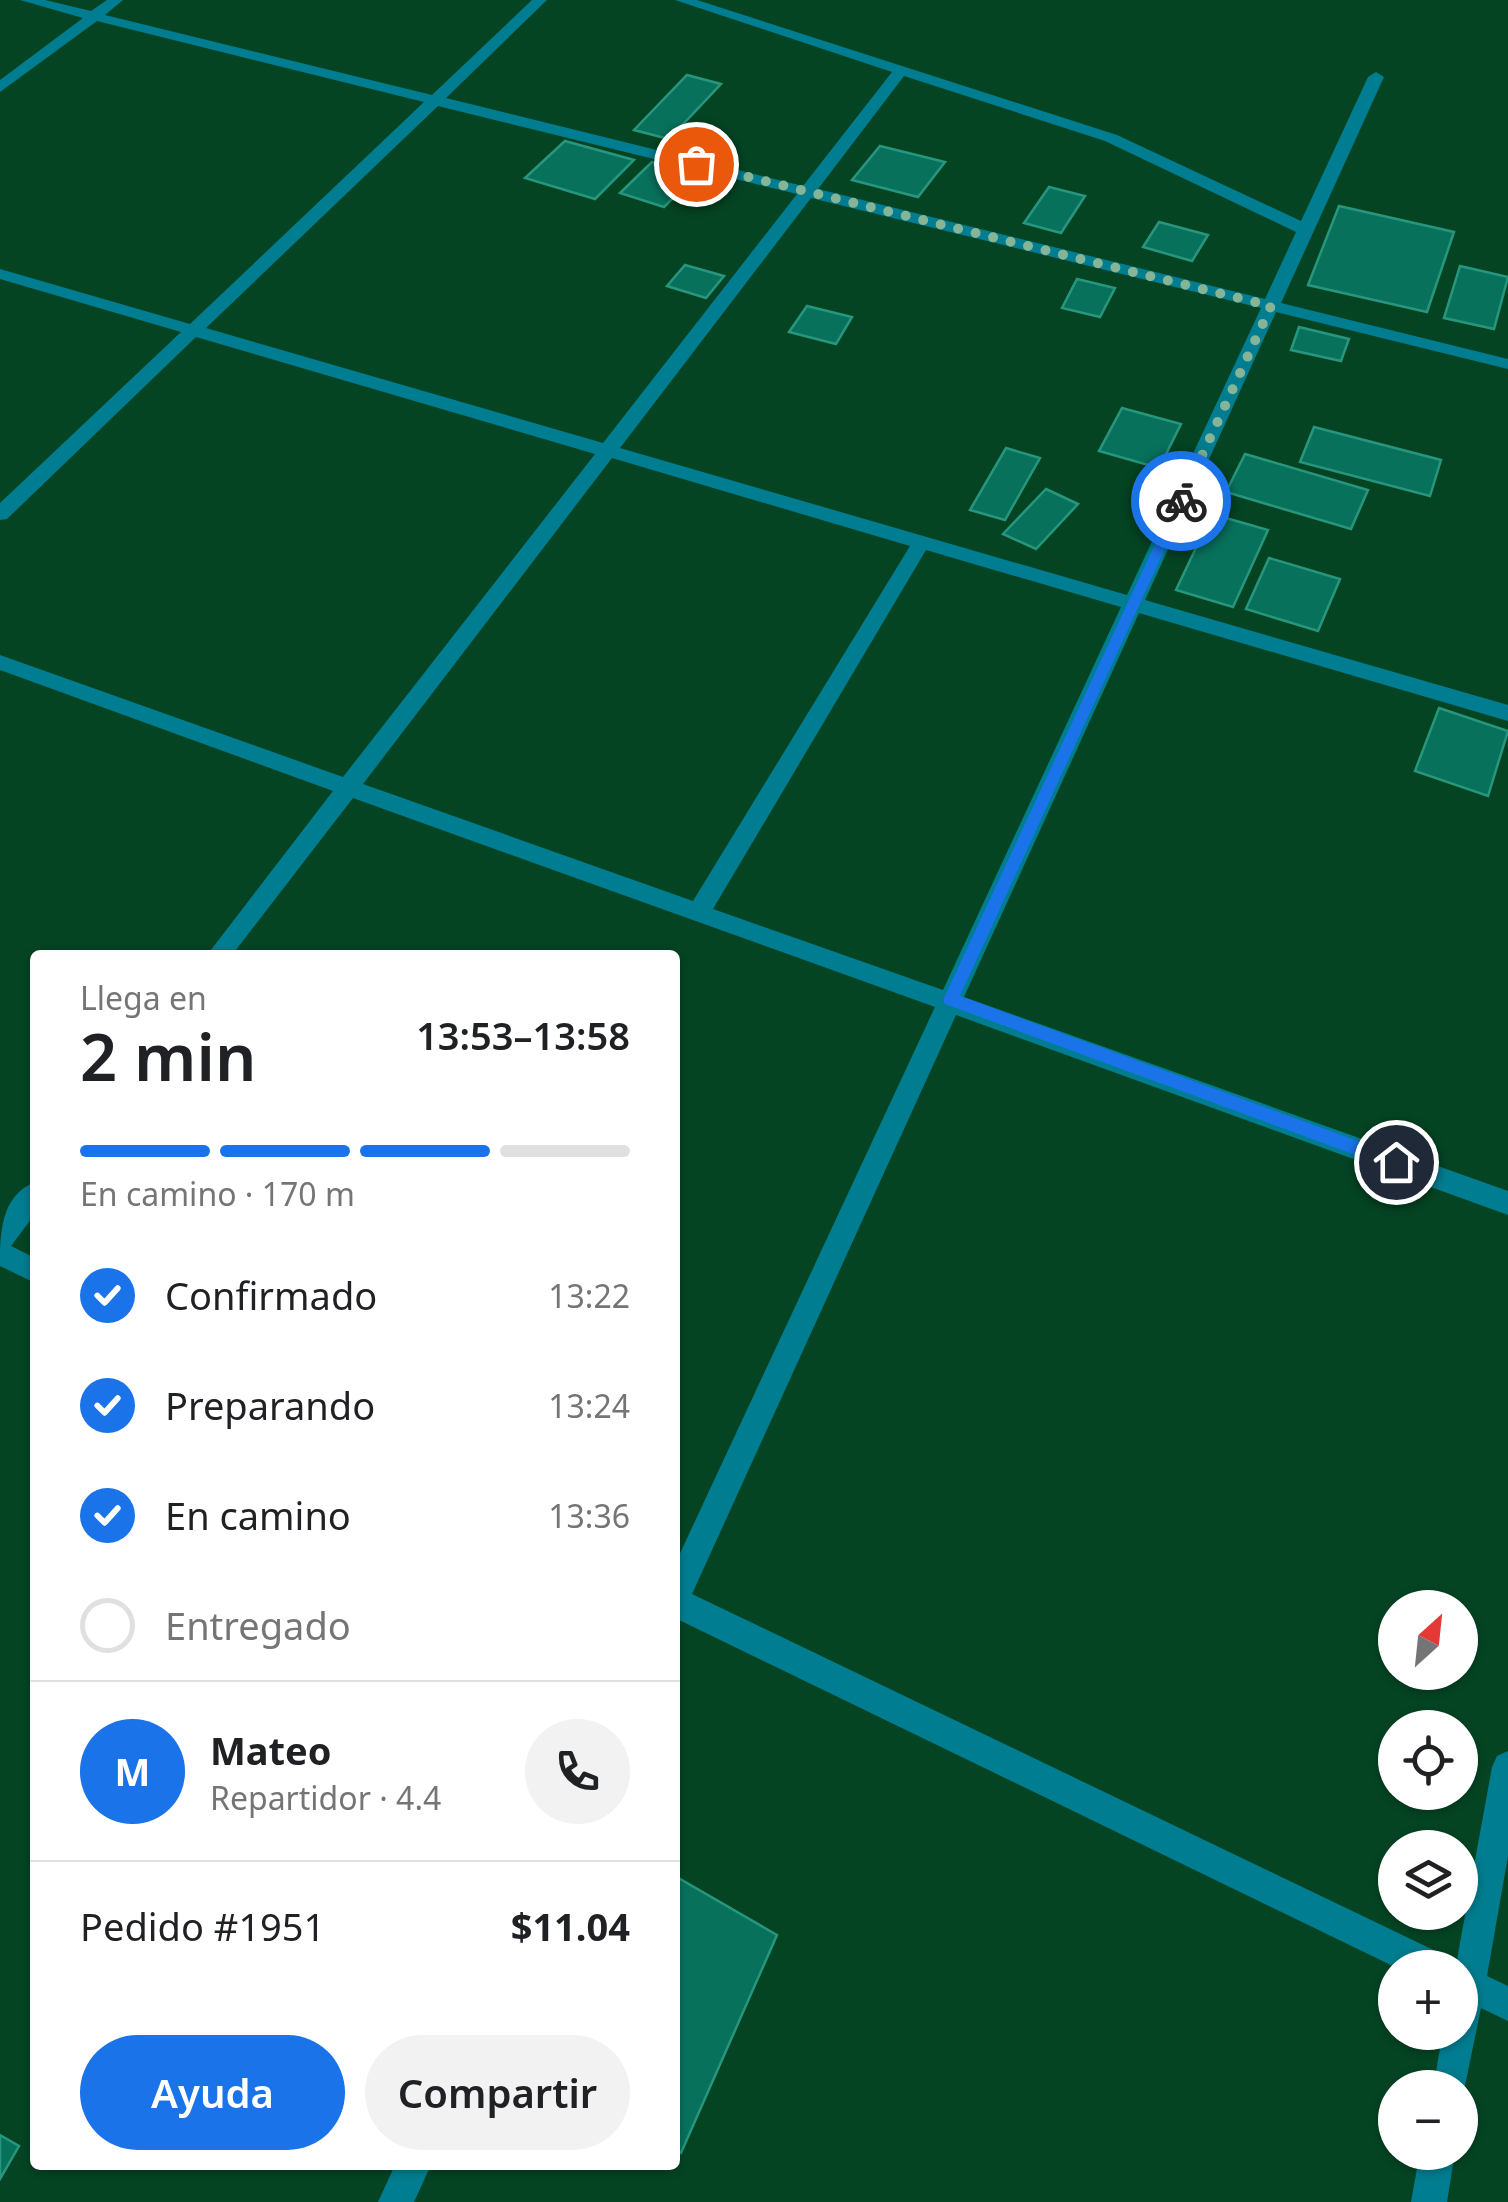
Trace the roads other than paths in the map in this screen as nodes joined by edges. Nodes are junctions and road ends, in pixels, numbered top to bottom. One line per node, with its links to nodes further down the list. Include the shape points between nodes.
1 (27, 0): 5 (street)
2 (116, 0): 5 (street)
3 (540, 0): 9 (street)
4 (682, 0): 6 (street)
5 (94, 16): 8 (street); 9 (street)
6 (902, 69): 10 (street); 11 (street, via 1110,138)
7 (1376, 77): 11 (street)
8 (0, 87)
9 (435, 100): 10 (street); 14 (street)
10 (807, 192): 13 (street); 16 (street)
11 (1306, 230): 13 (street)
12 (0, 274): 14 (street)
13 (1271, 306): 15 (street); 19 (street)
14 (194, 330): 16 (street); 17 (street)
15 (1508, 364)
16 (609, 449): 18 (street); 22 (street)
17 (0, 514)
18 (921, 543): 19 (street); 23 (street)
19 (1132, 606): 21 (street); 25 (street)
20 (0, 662): 22 (street)
21 (1508, 713)
22 (348, 789): 23 (street); 24 (street)
23 (699, 912): 25 (street)
24 (224, 950)
25 (950, 1000): 27 (street); 31 (street)
26 (30, 1201): 28 (street)
27 (1508, 1203)
28 (0, 1240)
29 (0, 1253): 30 (street)
30 (30, 1268)
31 (680, 1589)
32 (680, 1602): 34 (street)
33 (1508, 1767): 35 (street)
34 (1397, 1950)
35 (1471, 1950)
36 (1478, 1989): 37 (street)
37 (1508, 2004)
38 (411, 2170): 40 (street)
39 (1435, 2170): 41 (street)
40 (396, 2202)
41 (1429, 2202)

